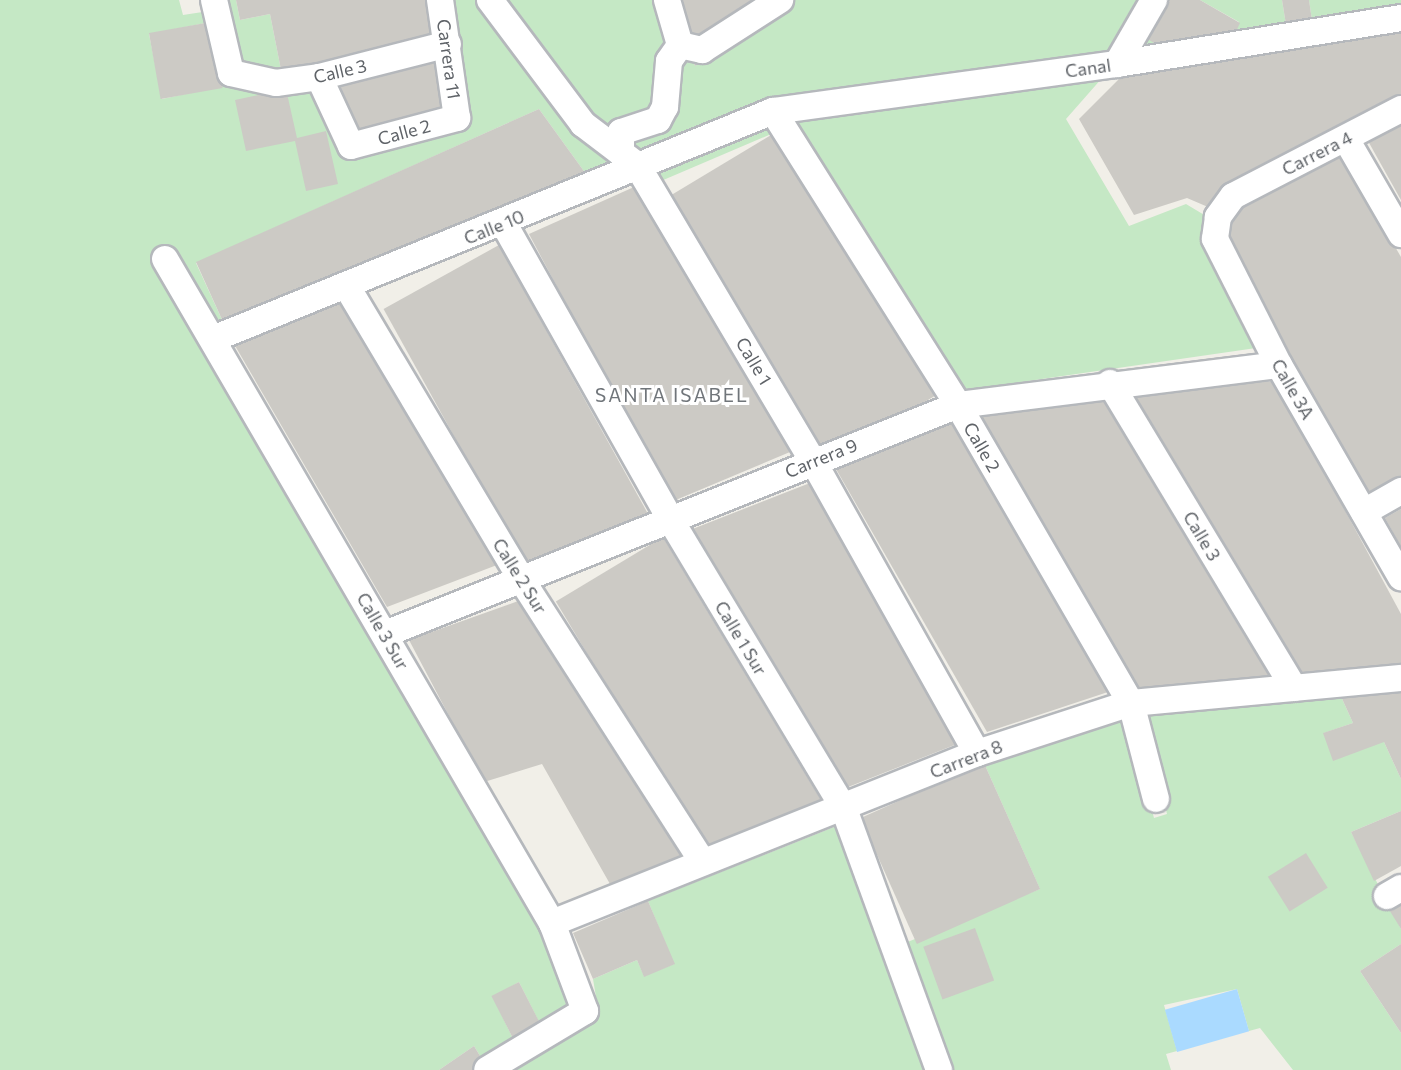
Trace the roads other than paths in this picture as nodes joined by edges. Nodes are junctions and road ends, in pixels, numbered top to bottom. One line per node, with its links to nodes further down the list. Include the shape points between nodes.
1 (214, 0): 11 (street, Calle 3, via 231,73 276,83)
2 (440, 0): 8 (street, Carrera 11)
3 (491, 0): 16 (street, Calle 1, via 583,124)
4 (667, 0): 9 (street)
5 (780, 0): 9 (street, via 702,50)
6 (1154, 0): 10 (street)
7 (1401, 18): 10 (street, Canal)
8 (448, 44): 11 (street, Calle 3); 14 (street, Carrera 11)
9 (680, 46): 16 (street, via 669,61 667,96 658,120 621,132)
10 (1117, 64): 13 (street, Canal)
11 (319, 77): 14 (street, Calle 2, via 351,146)
12 (1401, 108): 15 (street, Carrera 4)
13 (773, 111): 16 (street, Calle 10); 25 (street, Calle 2)
14 (457, 118)
15 (1346, 139): 17 (street, Carrera 4); 19 (street)
16 (629, 159): 18 (street, Calle 10); 26 (street, Calle 1)
17 (1233, 196): 23 (street, Calle 3A, via 1218,217 1215,239)
18 (504, 224): 21 (street, Calle 10); 29 (street, Calle 1 Sur)
19 (1401, 234)
20 (165, 259): 22 (street, Calle 3 Sur)
21 (346, 285): 22 (street, Calle 10); 31 (street, Calle 2 Sur)
22 (213, 339): 32 (street, Calle 3 Sur)
23 (1279, 365): 24 (street, Carrera 9); 28 (street, Calle 3A)
24 (1110, 383): 25 (street, Carrera 9); 34 (street, Calle 3)
25 (958, 405): 26 (street, Carrera 9); 35 (street, Calle 2)
26 (813, 461): 29 (street, Carrera 9); 36 (street, Calle 1)
27 (1401, 491): 28 (street)
28 (1364, 512): 30 (street, Calle 3A)
29 (670, 519): 31 (street, Carrera 9); 38 (street, Calle 1 Sur)
30 (1401, 577)
31 (521, 579): 32 (street, Carrera 9); 39 (street, Calle 2 Sur)
32 (385, 634): 40 (street, Calle 3 Sur)
33 (1401, 678): 34 (street, Carrera 8)
34 (1293, 688): 35 (street, Carrera 8)
35 (1131, 704): 36 (street, Carrera 8); 37 (street, Calle 2)
36 (977, 753): 38 (street, Carrera 8)
37 (1156, 799)
38 (844, 809): 39 (street, Carrera 8); 42 (street, Calle 1 Sur)
39 (702, 862): 40 (street, Carrera 8)
40 (552, 923): 41 (street, Calle 3 Sur, via 585,1011)
41 (486, 1070)
42 (939, 1070)

